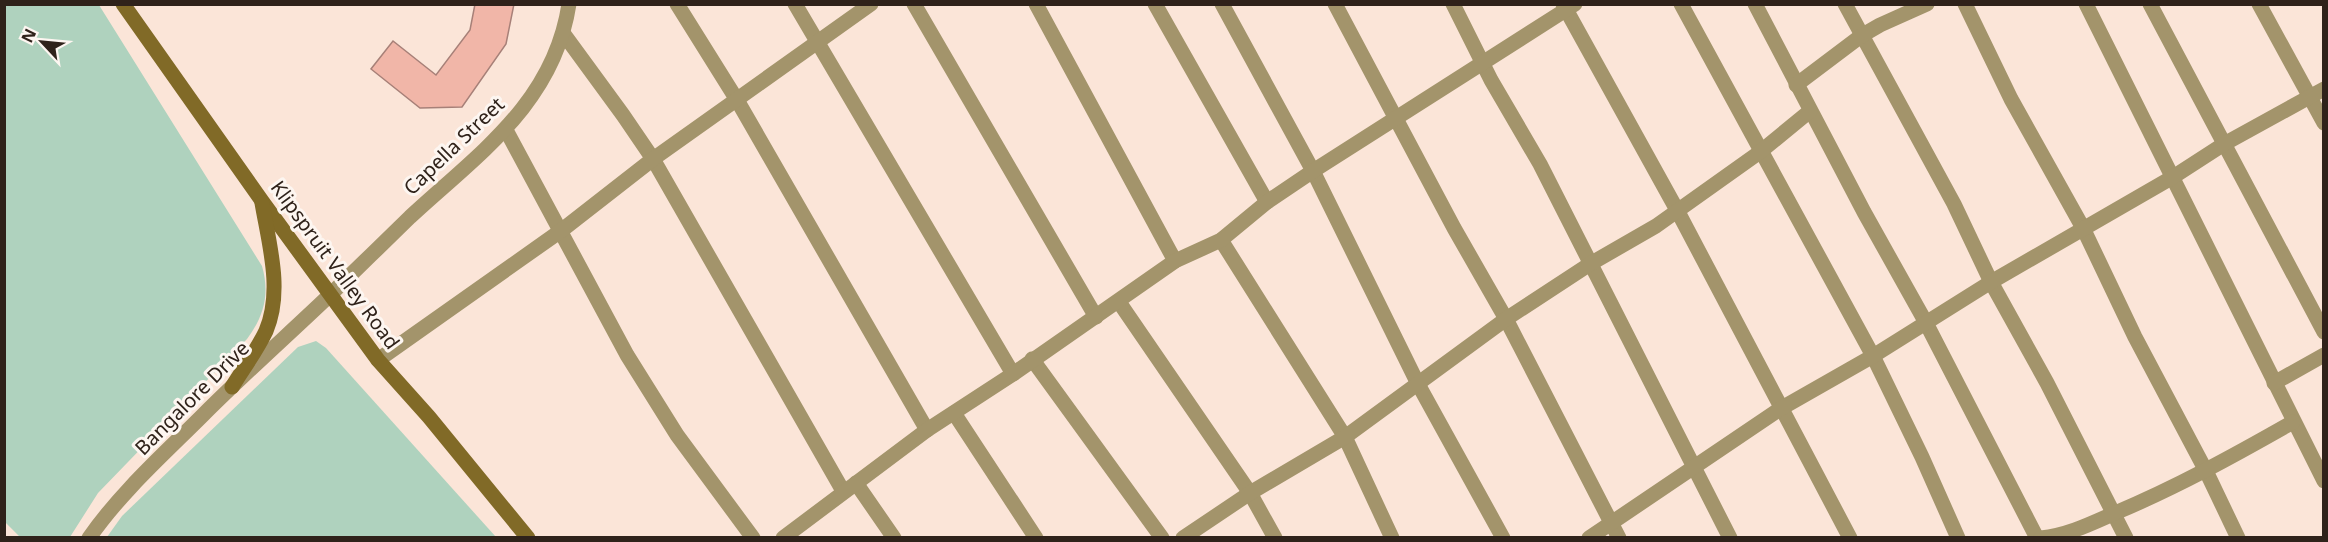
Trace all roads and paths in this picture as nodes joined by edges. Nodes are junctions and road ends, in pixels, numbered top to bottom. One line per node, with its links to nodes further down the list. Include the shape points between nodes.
1 (123, 4): 38 (main road, Klipspruit Valley Road)
2 (569, 4): 21 (street, Capella Street)
3 (677, 4): 28 (street)
4 (795, 4): 23 (street)
5 (871, 4): 23 (street)
6 (914, 4): 49 (street)
7 (1036, 4): 44 (street)
8 (1155, 4): 39 (street)
9 (1222, 4): 36 (street)
10 (1335, 4): 30 (street)
11 (1453, 4): 24 (street)
12 (1681, 4): 34 (street)
13 (1755, 4): 25 (street)
14 (1845, 4): 22 (street)
15 (1927, 4): 22 (street)
16 (1965, 4): 41 (street)
17 (2086, 4): 37 (street)
18 (2150, 4): 33 (street)
19 (2259, 4): 27 (street)
20 (1568, 7): 24 (street); 40 (street)
21 (563, 33): 32 (street, Capella Street, via 541,84); 35 (street)
22 (1861, 36): 25 (street); 46 (street, via 1954,204)
23 (819, 42): 28 (street); 57 (street)
24 (1483, 63): 30 (street); 45 (street)
25 (1796, 85): 29 (street)
26 (2324, 89): 27 (street)
27 (2309, 98): 31 (street); 33 (street)
28 (737, 100): 35 (street); 64 (street)
29 (1810, 111): 34 (street); 51 (street)
30 (1396, 120): 36 (street); 50 (street)
31 (2324, 123)
32 (506, 130): 42 (street); 47 (street, Capella Street)
33 (2224, 144): 37 (street); 52 (street)
34 (1760, 152): 40 (street); 54 (street)
35 (653, 159): 42 (street); 69 (street)
36 (1313, 171): 39 (street); 59 (street)
37 (2174, 177): 41 (street); 58 (street)
38 (262, 201): 47 (main road, Klipspruit Valley Road); 60 (main road, via 274,300 266,331)
39 (1267, 202): 43 (street)
40 (1677, 210): 45 (street); 61 (street)
41 (2083, 228): 46 (street); 67 (street)
42 (562, 230): 56 (street); 75 (street, via 633,365 677,435)
43 (1221, 240): 44 (street); 65 (street)
44 (1175, 261): 48 (street)
45 (1590, 264): 50 (street); 66 (street)
46 (1990, 282): 51 (street); 71 (street)
47 (331, 294): 56 (main road, Klipspruit Valley Road); 60 (street, Bangalore Drive)
48 (1119, 302): 49 (street); 70 (street)
49 (1096, 317): 55 (street)
50 (1506, 319): 59 (street); 72 (street)
51 (1925, 321): 54 (street); 89 (street)
52 (2324, 332)
53 (2324, 355): 58 (street)
54 (1872, 356): 61 (street); 88 (street)
55 (1032, 359): 57 (street); 79 (street)
56 (378, 360): 74 (main road, Klipspruit Valley Road)
57 (1013, 374): 62 (street)
58 (2274, 383): 63 (street)
59 (1418, 384): 65 (street); 83 (street)
60 (232, 387): 73 (street, Bangalore Drive)
61 (1780, 408): 66 (street); 87 (street)
62 (954, 413): 64 (street); 78 (street)
63 (2293, 422): 67 (street); 68 (street)
64 (927, 430): 69 (street)
65 (1345, 437): 70 (street); 82 (street)
66 (1693, 466): 72 (street); 86 (street)
67 (2206, 471): 71 (street); 91 (street)
68 (2324, 481)
69 (849, 487): 76 (street); 77 (street)
70 (1251, 493): 80 (street); 81 (street)
71 (2114, 514): 89 (street, via 2064,535); 90 (street)
72 (1611, 523): 84 (street); 85 (street)
73 (89, 537)
74 (528, 537)
75 (753, 537)
76 (783, 537)
77 (894, 537)
78 (1036, 537)
79 (1162, 537)
80 (1183, 537)
81 (1275, 537)
82 (1392, 537)
83 (1503, 537)
84 (1589, 537)
85 (1619, 537)
86 (1730, 537)
87 (1850, 537)
88 (1958, 537)
89 (2039, 537)
90 (2126, 537)
91 (2238, 537)

